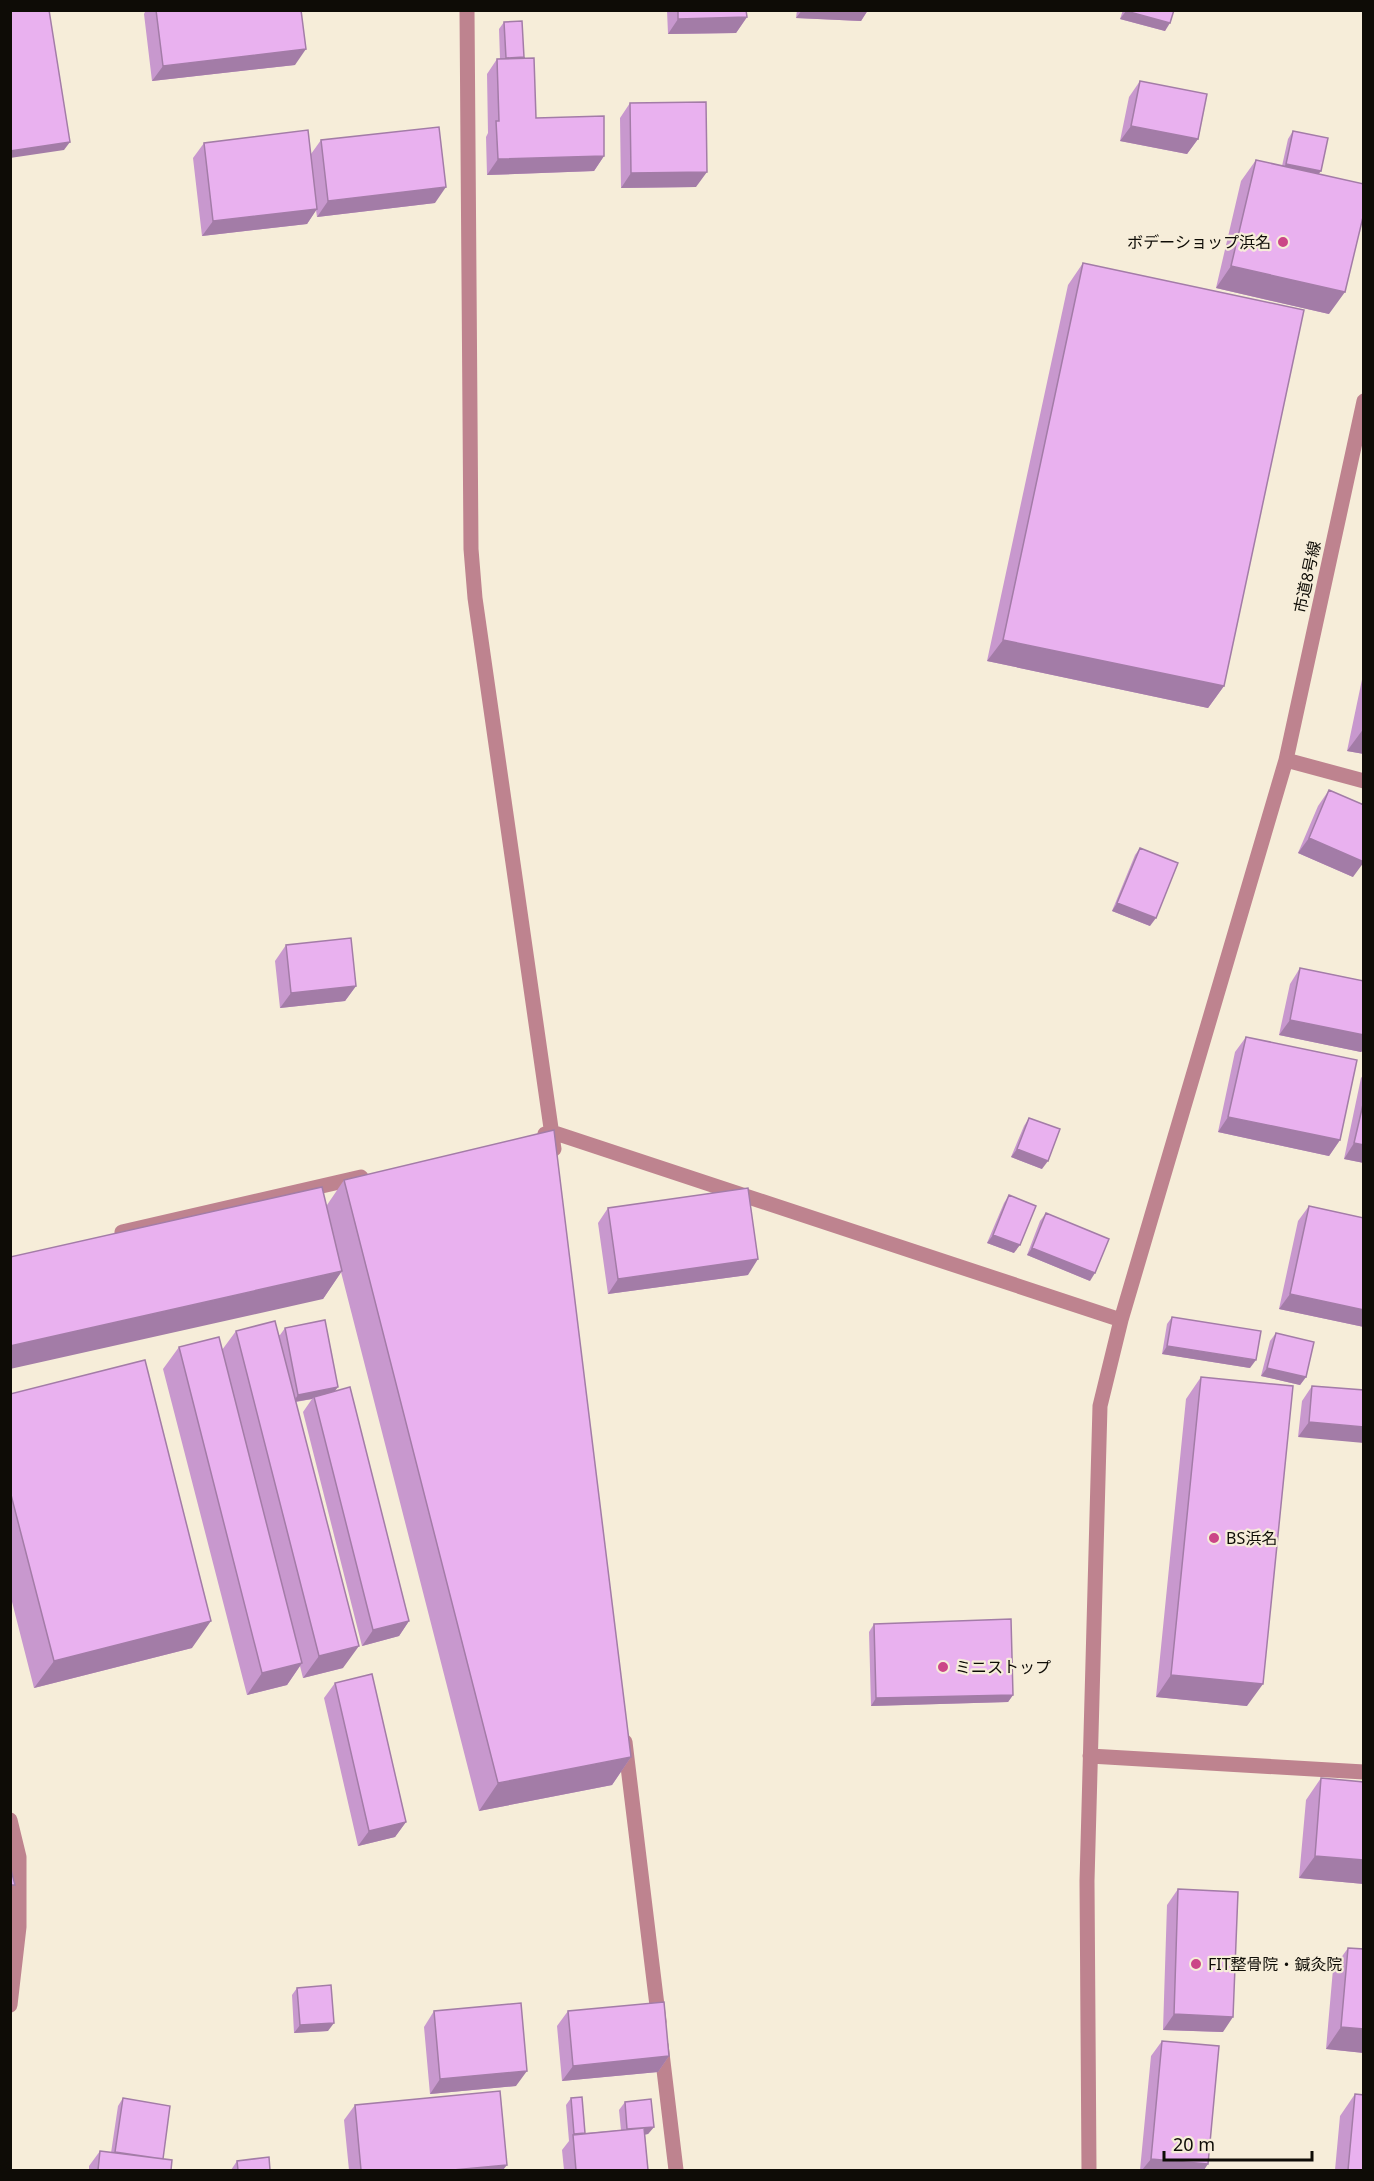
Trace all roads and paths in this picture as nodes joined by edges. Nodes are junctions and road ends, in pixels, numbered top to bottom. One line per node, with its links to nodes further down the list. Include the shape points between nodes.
1 (467, 10): 5 (street, via 471,549)
2 (1364, 401): 3 (street, 市道8号線)
3 (1286, 760): 4 (street); 10 (street, 市道8号線)
4 (1364, 781)
5 (552, 1132): 6 (street); 7 (street); 10 (street)
6 (530, 1137)
7 (557, 1168)
8 (381, 1172): 9 (street)
9 (103, 1236)
10 (1120, 1320): 12 (street, 市道8号線, via 1100,1406)
11 (623, 1722): 16 (street)
12 (1090, 1756): 13 (street); 17 (street, 市道8号線)
13 (1364, 1772)
14 (10, 1820): 15 (street, via 19,1857 19,1927)
15 (10, 2005)
16 (676, 2170)
17 (1089, 2170)

